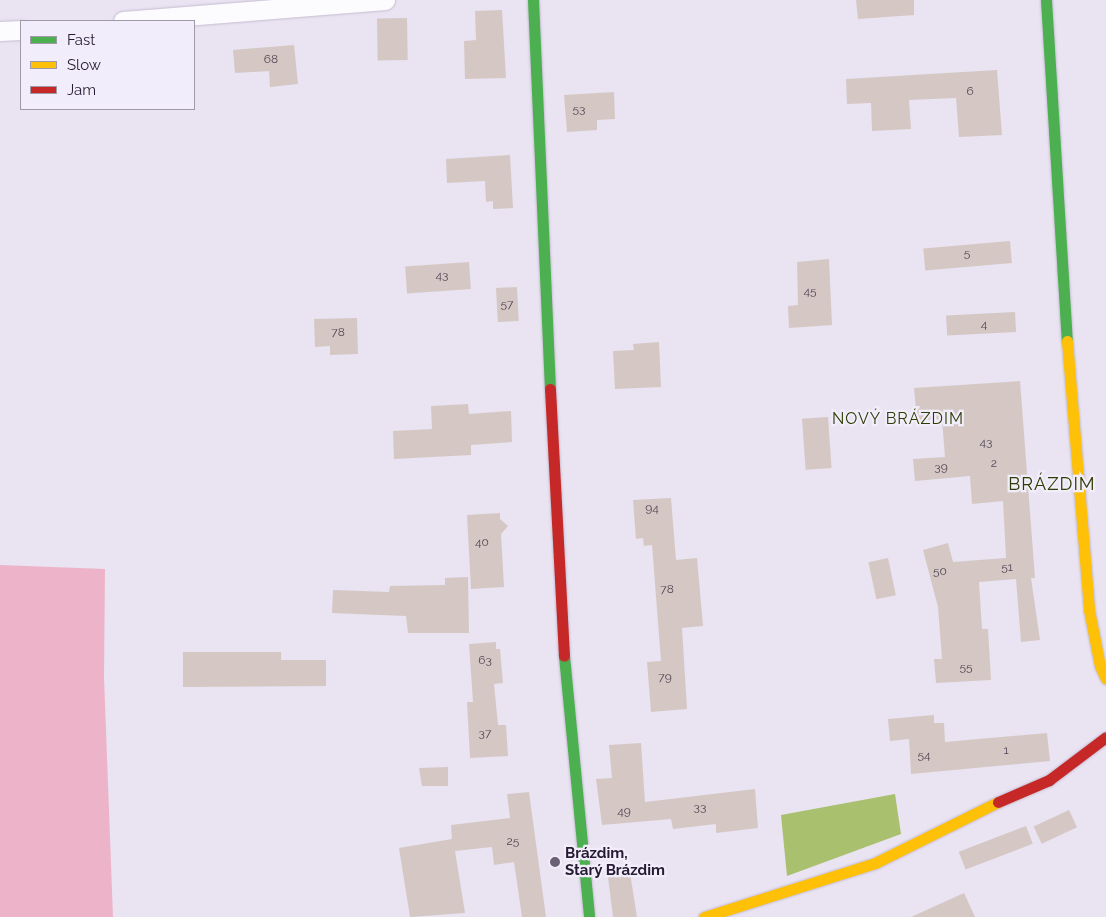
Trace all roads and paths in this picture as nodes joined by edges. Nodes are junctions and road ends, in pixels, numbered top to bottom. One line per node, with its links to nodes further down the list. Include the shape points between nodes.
1 (385, 0): 4 (street)
2 (533, 0): 9 (street, via 559,605)
3 (1046, 0): 7 (street, via 1070,395 1088,600 1100,666)
4 (135, 20)
5 (20, 30): 6 (street)
6 (0, 31)
7 (1106, 679)
8 (1106, 737): 10 (street, via 1049,780 981,809 875,863)
9 (589, 917)
10 (704, 917)

